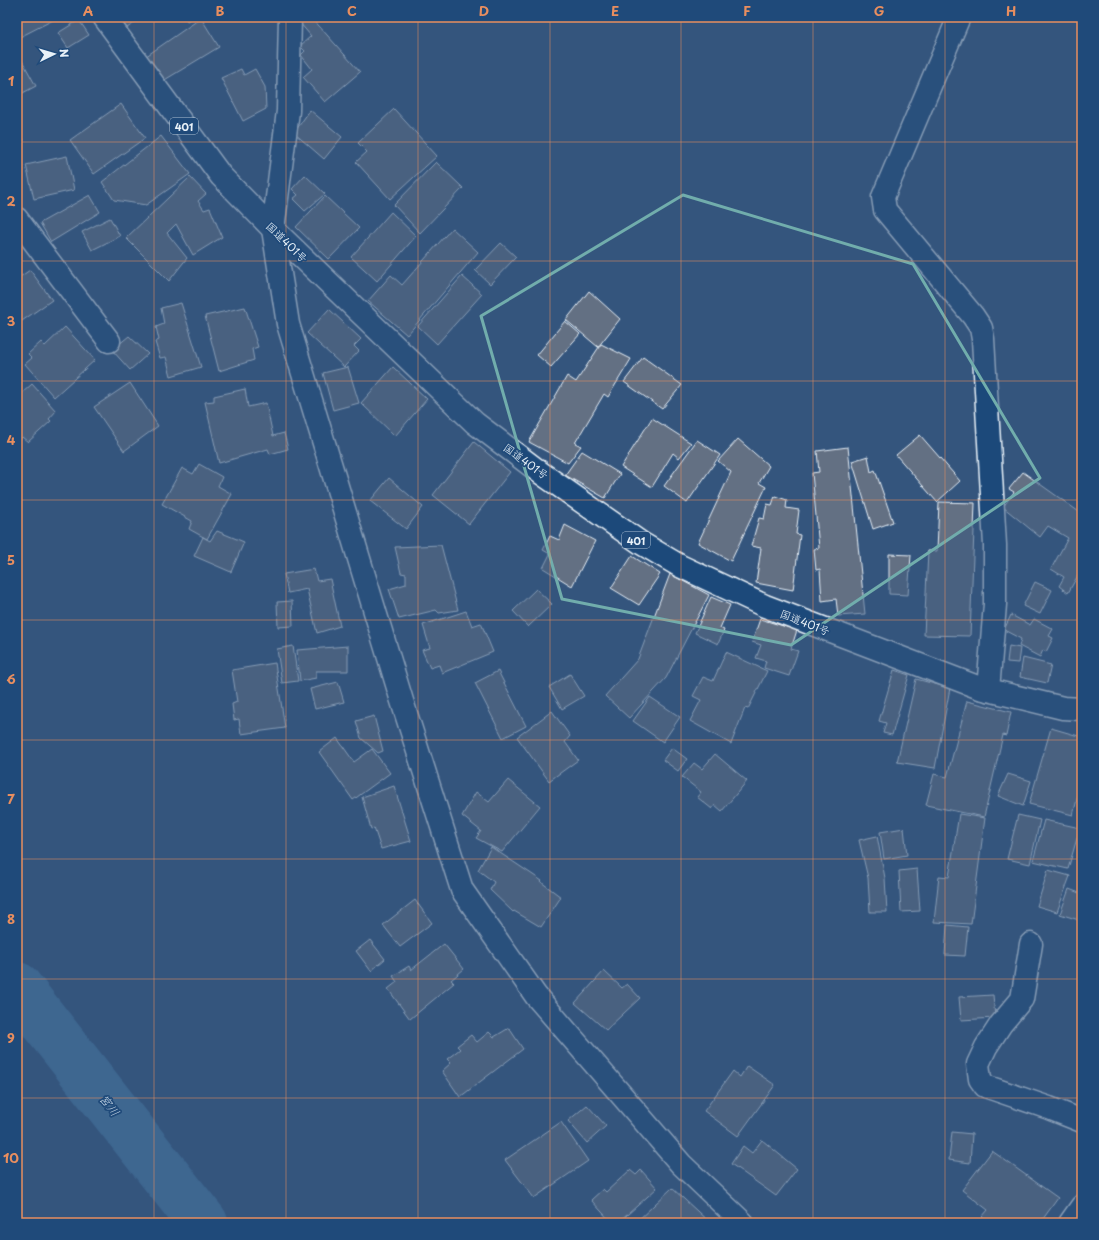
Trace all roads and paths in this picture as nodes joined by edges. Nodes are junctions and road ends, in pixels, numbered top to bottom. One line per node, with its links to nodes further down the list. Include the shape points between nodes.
1 (104, 17): 5 (main road, 国道401号 / 401, via 221,176)
2 (290, 17): 5 (main road, via 288,111)
3 (959, 17): 7 (main road, via 883,197 884,210 973,316 983,339 995,545 995,604)
4 (17, 219): 6 (main road)
5 (273, 229): 7 (main road, 国道401号 / 401, via 475,423 641,543 680,566 765,606); 12 (main road, via 288,324 462,890 536,996 681,1164)
6 (110, 341)
7 (988, 690): 8 (main road, 国道401号 / 401, via 1063,708)
8 (1082, 709)
9 (1031, 944): 10 (main road, via 1022,999 986,1047 978,1064 980,1079 985,1086)
10 (1082, 1121)
11 (1082, 1206): 13 (main road)
12 (743, 1223)
13 (1070, 1223)

